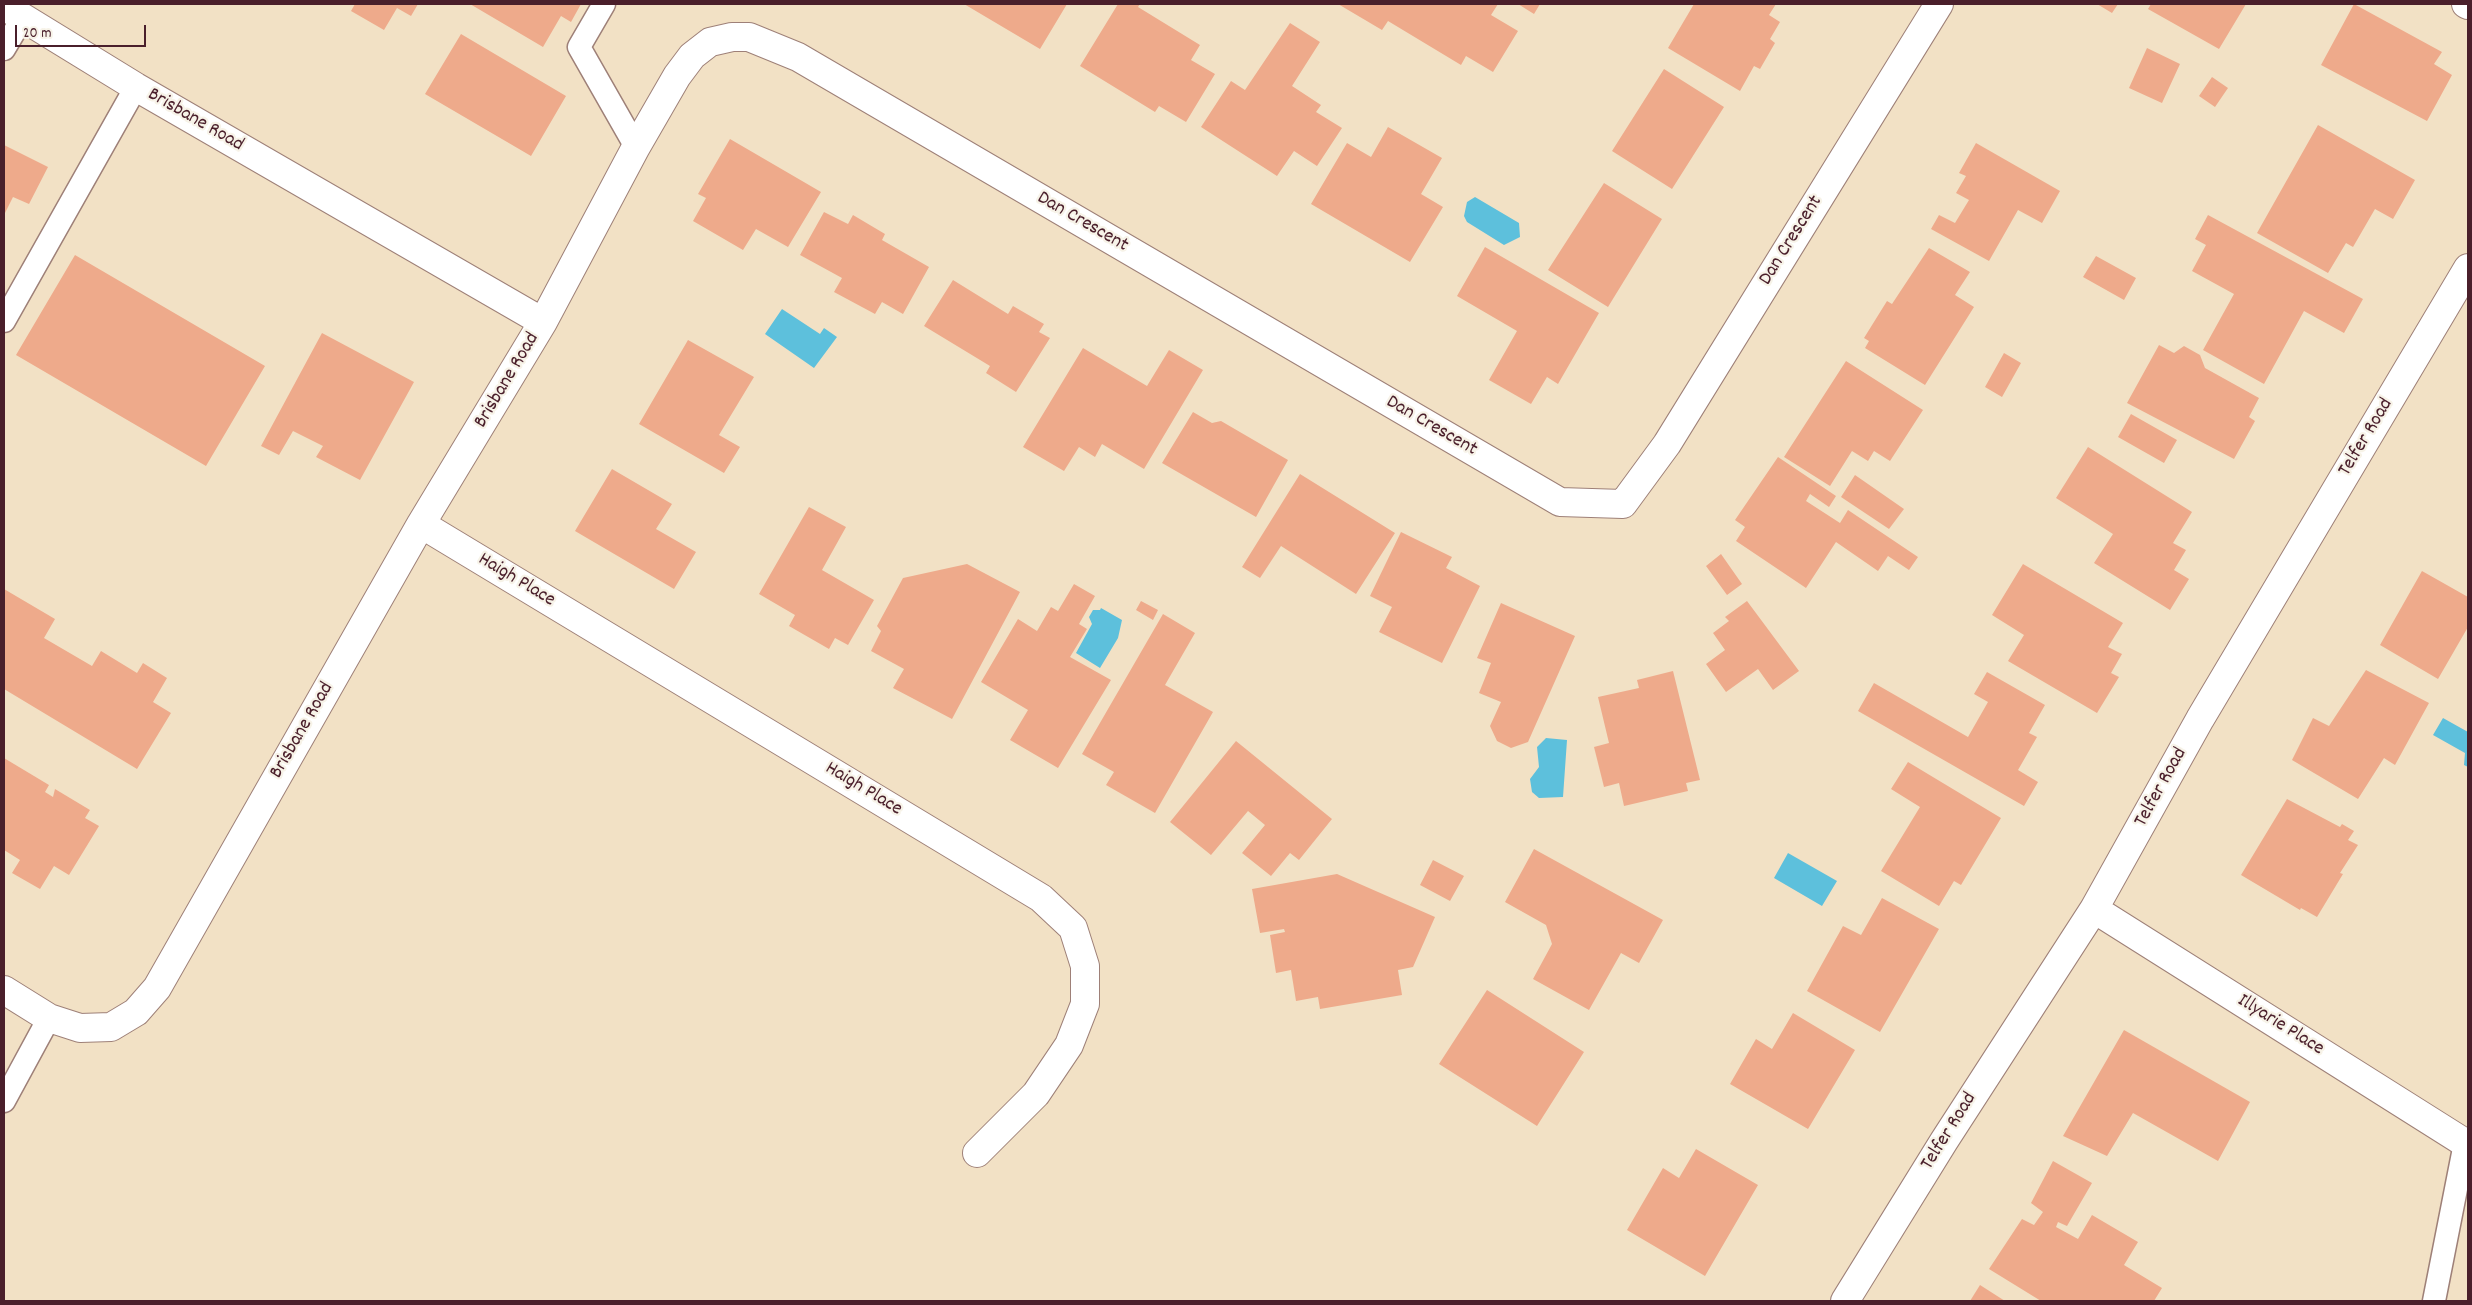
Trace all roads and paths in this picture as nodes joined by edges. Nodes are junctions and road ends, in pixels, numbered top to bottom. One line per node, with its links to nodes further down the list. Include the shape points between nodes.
1 (604, 4): 7 (lane, via 579,47)
2 (1939, 4): 4 (street, Dan Crescent, via 1667,444 1623,504 1560,502 798,57 749,37)
3 (13, 11): 5 (lane); 6 (street, Brisbane Road)
4 (732, 37): 7 (street, Brisbane Road, via 710,42 692,56)
5 (4, 49)
6 (136, 87): 9 (lane); 10 (street, Brisbane Road)
7 (636, 147): 10 (street, Brisbane Road)
8 (2468, 268): 12 (street, Telfer Road, via 2200,719)
9 (4, 321)
10 (543, 322): 11 (street, Brisbane Road)
11 (422, 524): 14 (street, Brisbane Road, via 157,988 136,1012 111,1027 80,1028); 17 (street, Haigh Place, via 1041,898 1073,928 1085,966 1085,1004 1069,1046 1036,1094)
12 (2094, 909): 16 (street, Illyarie Place); 18 (street, Telfer Road)
13 (4, 990): 14 (street, Brisbane Road)
14 (49, 1018): 15 (lane)
15 (4, 1101)
16 (2467, 1142): 19 (lane, Illyarie Place)
17 (977, 1153)
18 (1845, 1301)
19 (2434, 1301)

